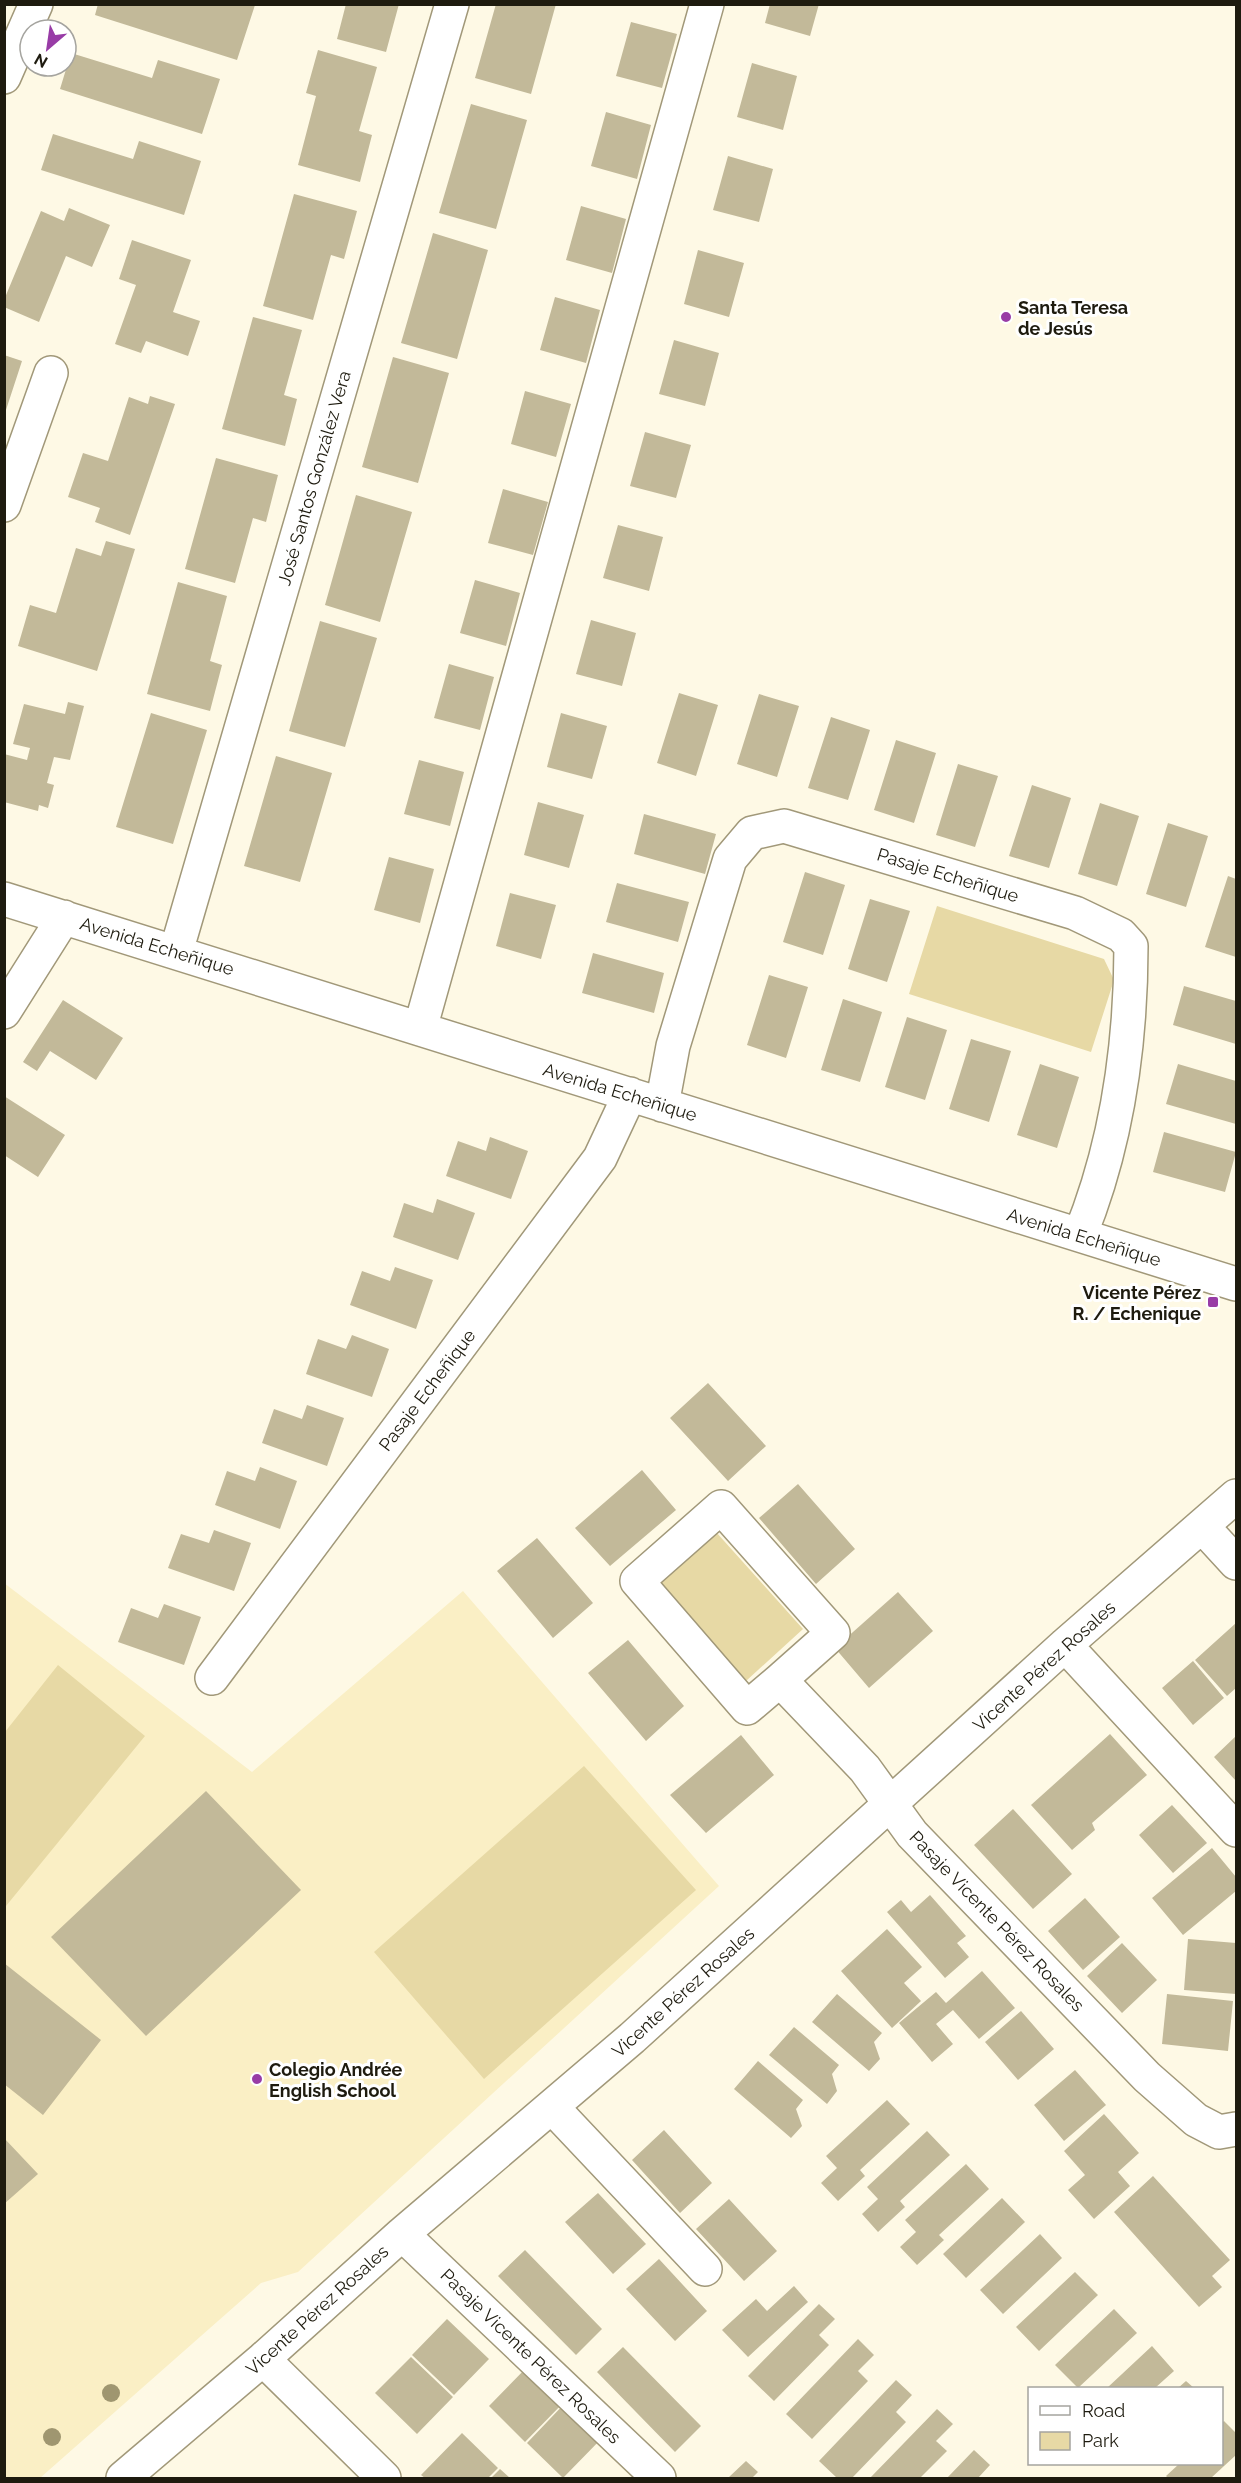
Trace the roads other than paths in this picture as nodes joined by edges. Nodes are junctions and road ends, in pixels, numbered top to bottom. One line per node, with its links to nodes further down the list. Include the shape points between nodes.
1 (36, 4): 4 (street)
2 (452, 4): 9 (street, José Santos González Vera)
3 (707, 4): 11 (street)
4 (4, 77)
5 (51, 373): 6 (street)
6 (4, 505)
7 (4, 899): 8 (street, Avenida Echeñique)
8 (64, 917): 9 (street, Avenida Echeñique); 10 (street)
9 (176, 952): 11 (street, Avenida Echeñique)
10 (4, 1012)
11 (420, 1029): 12 (street, Avenida Echeñique)
12 (630, 1094): 13 (street, Avenida Echeñique); 20 (street, Pasaje Echeñique, via 600,1158)
13 (663, 1105): 14 (street, Avenida Echeñique); 14 (street, Pasaje Echeñique, via 673,1046 730,859 752,832 783,826 1075,913 1121,935 1131,946 1131,995 1113,1132)
14 (1080, 1235): 15 (street, Avenida Echeñique)
15 (1236, 1284)
16 (1236, 1496): 17 (street, Vicente Pérez Rosales)
17 (1202, 1526): 18 (street); 19 (street, Vicente Pérez Rosales)
18 (1236, 1563)
19 (1065, 1645): 22 (street, Vicente Pérez Rosales); 23 (street)
20 (212, 1678)
21 (780, 1680): 21 (street, via 747,1708 637,1581 721,1507 833,1633); 22 (street, Pasaje Vicente Pérez Rosales, via 865,1769)
22 (891, 1804): 24 (street, Vicente Pérez Rosales); 25 (street, Pasaje Vicente Pérez Rosales, via 926,1848 1148,2077 1196,2120 1219,2132)
23 (1236, 1830)
24 (552, 2107): 26 (street, Vicente Pérez Rosales); 27 (street)
25 (1236, 2129)
26 (402, 2234): 28 (street, Vicente Pérez Rosales); 31 (street, Pasaje Vicente Pérez Rosales)
27 (705, 2269)
28 (263, 2360): 29 (street, Vicente Pérez Rosales); 30 (street)
29 (123, 2478)
30 (384, 2478)
31 (659, 2478)

